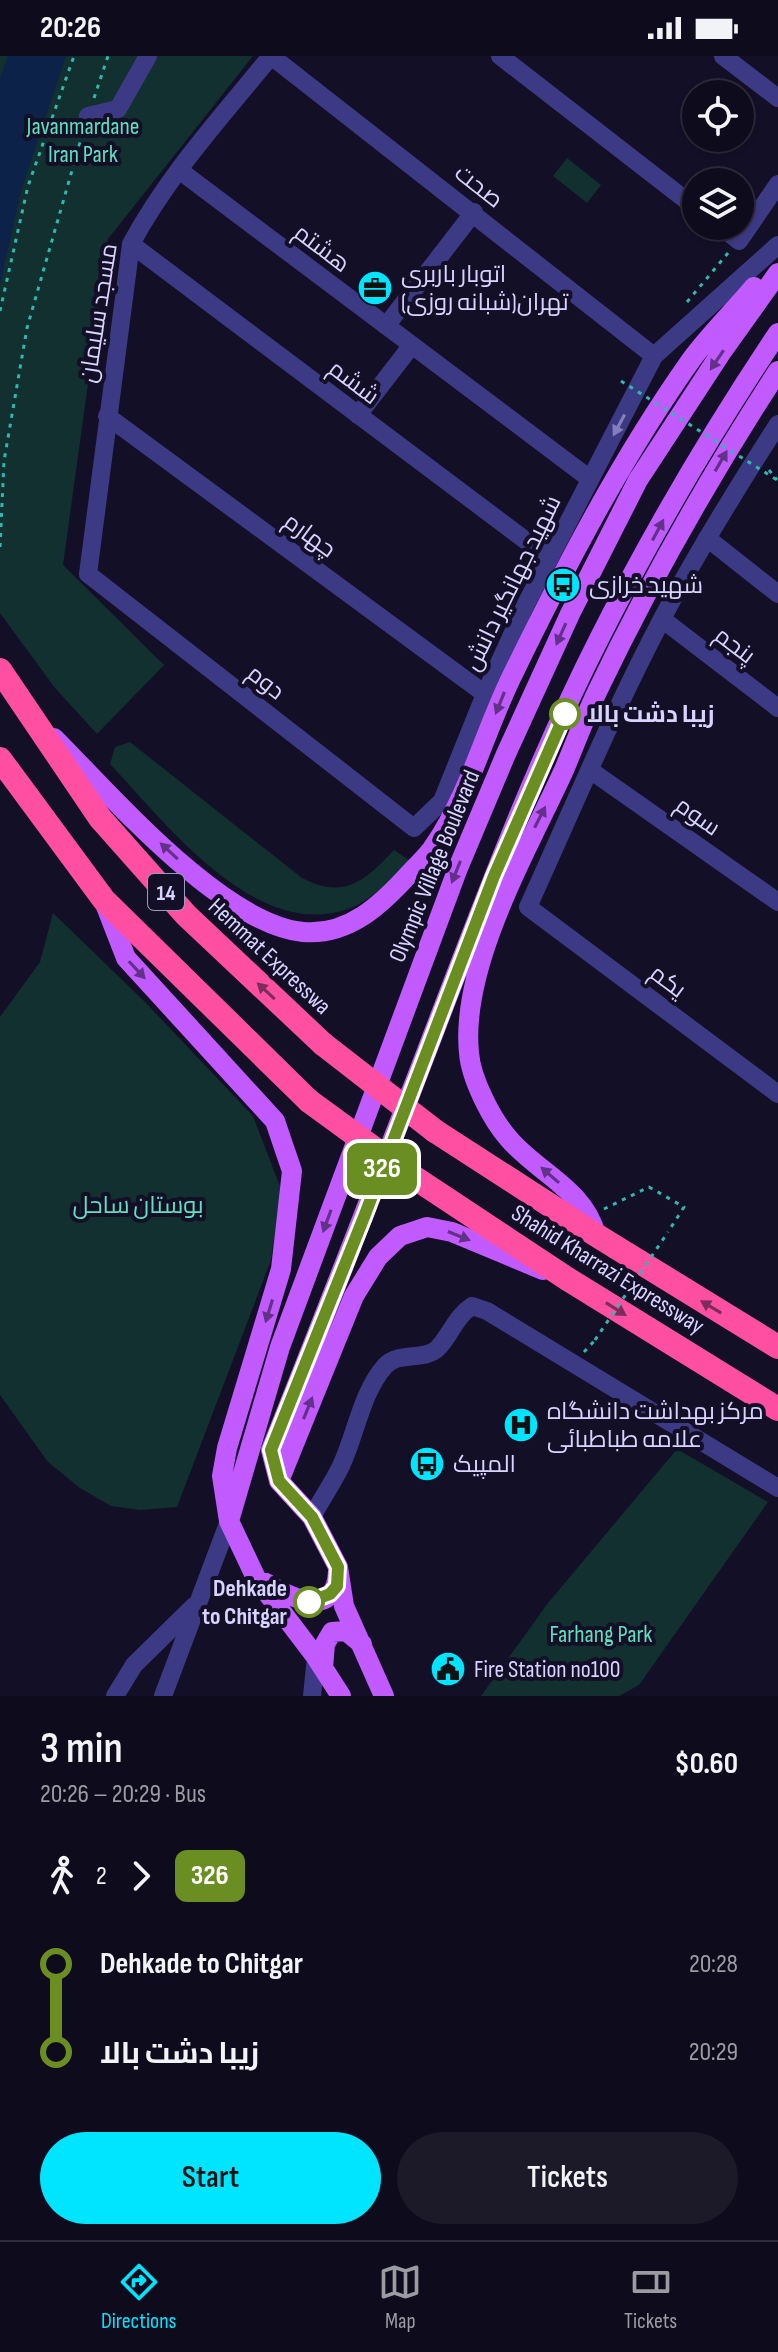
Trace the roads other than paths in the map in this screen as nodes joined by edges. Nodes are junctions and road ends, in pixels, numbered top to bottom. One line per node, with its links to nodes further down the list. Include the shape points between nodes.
1 (148, 56): 6 (street, via 118,109)
2 (271, 56): 7 (street, مسجد سلیمان); 10 (street, صحت)
3 (500, 56): 9 (street)
4 (723, 56): 5 (street)
5 (778, 98)
6 (88, 116)
7 (179, 170): 12 (street, مسجد سلیمان); 16 (street, هشتم)
8 (778, 184): 11 (street)
9 (682, 197)
10 (474, 212): 16 (street); 19 (street, صحت)
11 (754, 219)
12 (131, 244): 21 (street, ششم); 22 (street, مسجد سلیمان)
13 (778, 245): 19 (street)
14 (778, 260): 33 (main road, one-way to 33, via 693,358 623,466 563,572 434,847 383,903 364,916 327,931 302,932 260,919 216,894)
15 (778, 273): 48 (main road, Olympic Village Boulevard, one-way to 48, via 638,480 506,754 458,868 280,1347)
16 (386, 326): 18 (street, هشتم)
17 (778, 333): 45 (main road, one-way to 17, via 271,1450 536,774 600,638 674,501)
18 (412, 345): 21 (street); 24 (street, هشتم)
19 (654, 356): 24 (street, شهید جهانگیر دانش, one-way to 24)
20 (778, 371): 41 (main road, one-way to 20, via 565,1188 509,1139 480,1092 469,1054 470,999 520,862 596,694 692,511)
21 (358, 415): 26 (street, ششم)
22 (107, 416): 27 (street, مسجد سلیمان); 31 (street, چهارم)
23 (777, 428): 25 (street)
24 (590, 479): 26 (street, شهید جهانگیر دانش)
25 (707, 538): 28 (street); 29 (street)
26 (549, 558): 31 (street, شهید جهانگیر دانش)
27 (88, 574): 36 (street, دوم)
28 (778, 594)
29 (662, 619): 32 (street, پنجم); 35 (street)
30 (0, 670): 33 (highway, 14)
31 (485, 694): 36 (street, شهید جهانگیر دانش, via 442,801)
32 (778, 708)
33 (34, 718): 40 (highway, Hemmat Expresswa / 14, one-way to 33, bridge, via 323,1044 186,915 100,818)
34 (0, 759): 37 (highway, 14)
35 (590, 770): 38 (street, سوم); 39 (street, یکم, via 528,907)
36 (414, 828)
37 (104, 900): 42 (highway, Shahid Kharrazi Expressway / 14, bridge, via 309,1101); 48 (main road, one-way to 48, via 126,958 275,1121 292,1171 281,1269 222,1476)
38 (778, 902)
39 (778, 1094)
40 (435, 1131): 41 (highway, Shahid Kharrazi Expressway / 14)
41 (594, 1225): 43 (highway, Shahid Kharrazi Expressway / 14, one-way to 41)
42 (566, 1278): 44 (highway, Shahid Kharrazi Expressway / 14, one-way to 44); 45 (main road, one-way to 42, via 354,1296 378,1257 400,1236 427,1227 452,1232)
43 (778, 1347)
44 (778, 1409)
45 (279, 1481): 47 (main road)
46 (778, 1488): 47 (street, via 472,1306 428,1355 388,1362 373,1383 340,1467)
47 (312, 1517): 49 (main road)
48 (229, 1521): 50 (main road); 51 (street)
49 (338, 1567): 50 (main road, via 337,1586 320,1600 308,1602); 52 (main road, via 344,1606)
50 (256, 1578): 53 (main road)
51 (199, 1601): 54 (street, via 134,1665); 55 (street)
52 (362, 1644): 53 (main road, via 346,1631 332,1632); 58 (main road)
53 (319, 1663): 56 (street); 57 (main road)
54 (115, 1696)
55 (163, 1696)
56 (312, 1696)
57 (341, 1696)
58 (384, 1696)

